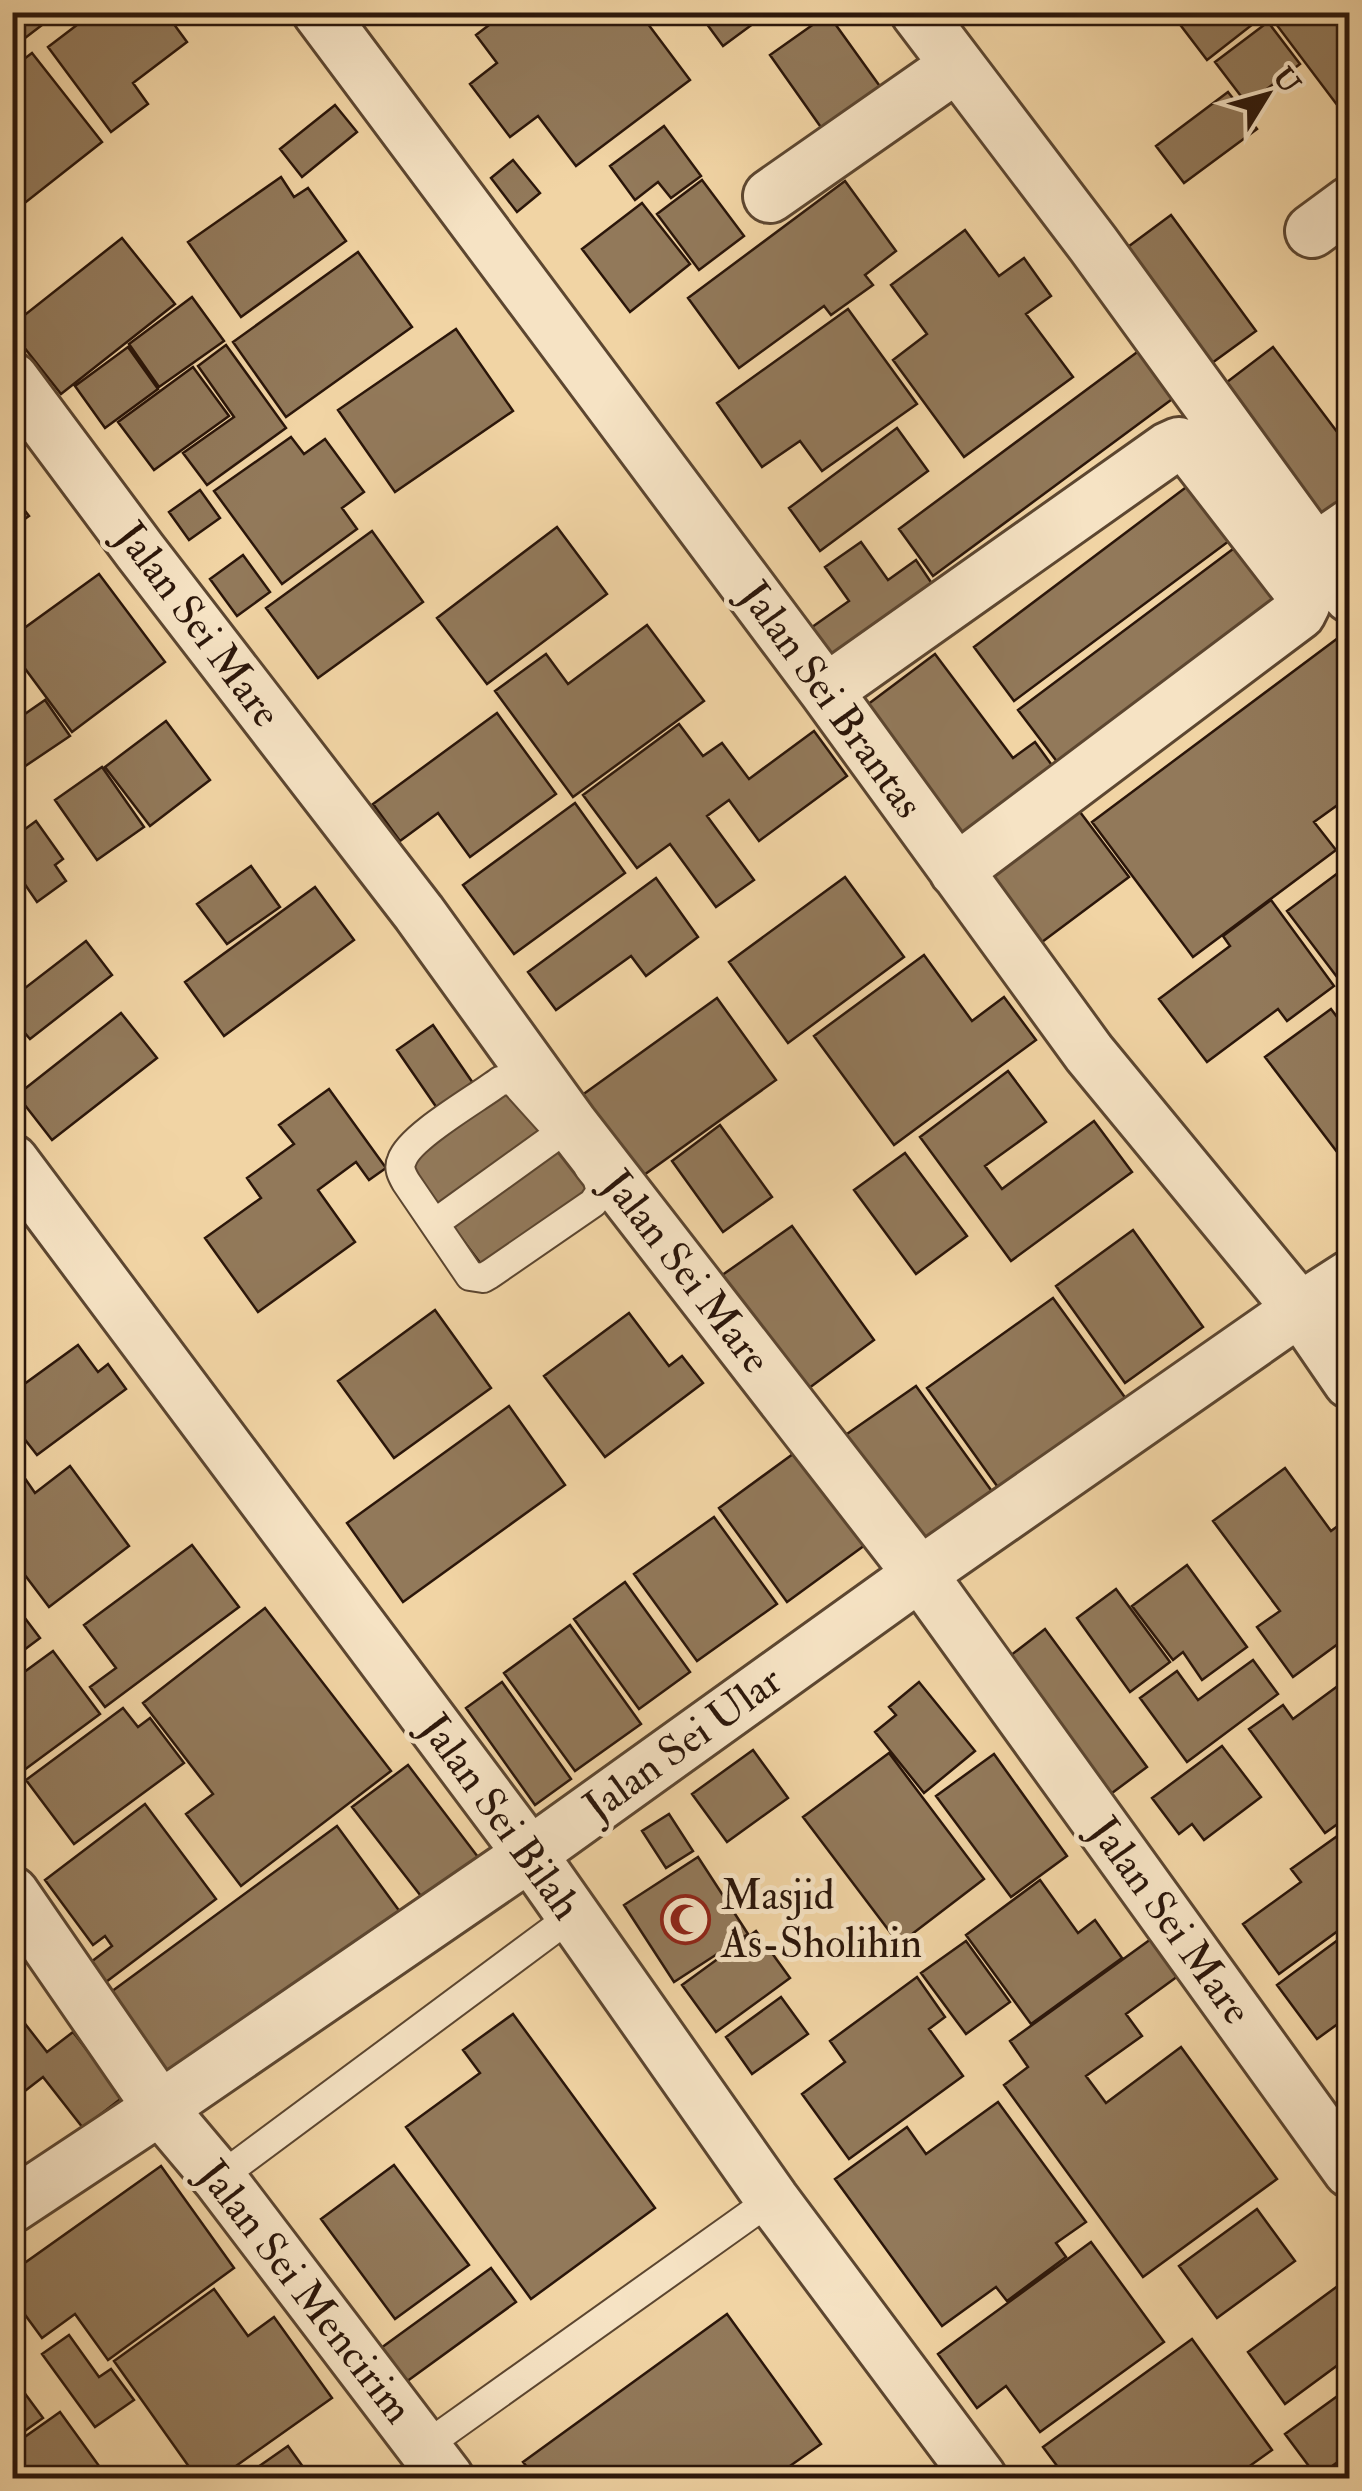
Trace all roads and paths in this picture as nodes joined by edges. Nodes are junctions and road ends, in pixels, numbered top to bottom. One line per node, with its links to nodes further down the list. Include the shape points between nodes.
1 (319, 12): 8 (street, Jalan Sei Brantas)
2 (917, 12): 3 (street)
3 (956, 66): 4 (street); 6 (street)
4 (770, 196)
5 (12, 379): 10 (street, Jalan Sei Mare, via 418,913)
6 (1332, 538): 7 (street)
7 (1350, 596)
8 (826, 691): 9 (street, Jalan Sei Brantas); 9 (street, via 1179,444 1191,449 1303,594 1299,613)
9 (956, 871): 14 (street, Jalan Sei Brantas, via 1089,1053)
10 (565, 1128): 12 (lane); 12 (lane, via 508,1080 431,1129 408,1149 400,1170); 12 (lane, via 598,1178 594,1203 483,1278 470,1276); 16 (street, Jalan Sei Mare)
11 (12, 1161): 17 (street, Jalan Sei Bilah)
12 (435, 1223)
13 (1350, 1277): 14 (street, Jalan Sei Ular)
14 (1300, 1309): 15 (street, Jalan Sei Brantas); 16 (street, Jalan Sei Ular)
15 (1350, 1382)
16 (920, 1574): 17 (street, Jalan Sei Ular); 21 (street, Jalan Sei Mare)
17 (530, 1854): 19 (street, Jalan Sei Bilah); 20 (street, Jalan Sei Ular)
18 (12, 1892): 20 (street, Jalan Sei Mencirim)
19 (573, 1915): 22 (lane); 23 (street, Jalan Sei Bilah)
20 (160, 2108): 22 (street, Jalan Sei Mencirim); 24 (street, Jalan Sei Ular)
21 (1350, 2172)
22 (218, 2178): 25 (street, Jalan Sei Mencirim)
23 (772, 2200): 25 (lane); 26 (street, Jalan Sei Bilah)
24 (12, 2206)
25 (436, 2463)
26 (980, 2478)

